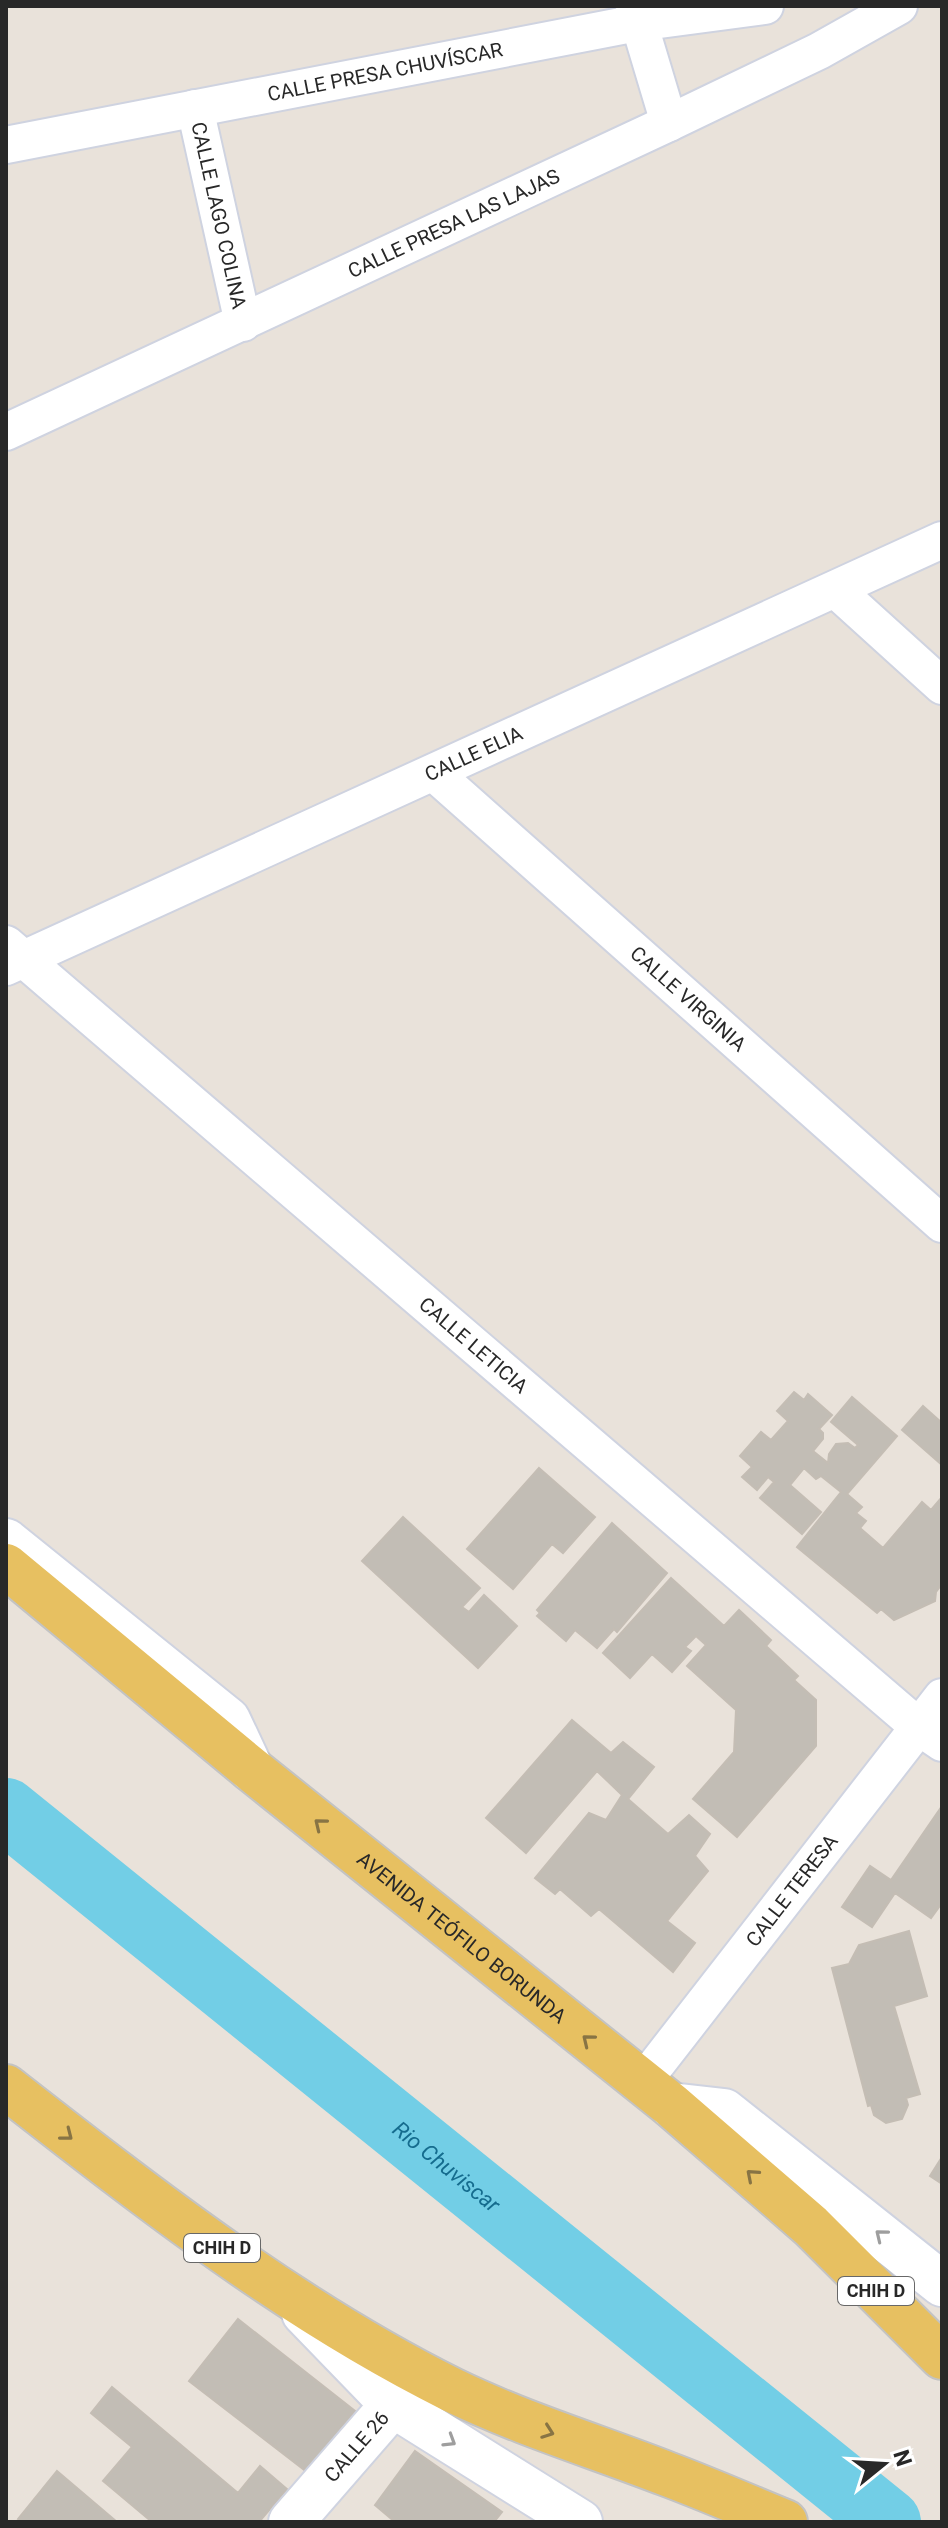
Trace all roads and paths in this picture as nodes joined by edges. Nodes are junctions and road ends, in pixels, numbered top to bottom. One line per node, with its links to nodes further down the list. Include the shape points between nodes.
1 (765, 6): 3 (street, CALLE PRESA CHUVÍSCAR)
2 (899, 6): 5 (street, CALLE PRESA LAS LAJAS)
3 (636, 14): 4 (street, CALLE PRESA CHUVÍSCAR); 5 (street)
4 (195, 108): 6 (street, CALLE PRESA CHUVÍSCAR); 7 (street, CALLE LAGO COLINA)
5 (669, 123): 7 (street, CALLE PRESA LAS LAJAS)
6 (6, 145)
7 (243, 323): 8 (street, CALLE PRESA LAS LAJAS)
8 (6, 432)
9 (942, 540): 10 (street, CALLE ELIA)
10 (836, 590): 11 (street); 12 (street, CALLE ELIA)
11 (942, 686)
12 (434, 773): 13 (street, CALLE ELIA); 14 (street, CALLE VIRGINIA)
13 (11, 957): 18 (street, CALLE LETICIA, via 469,1338)
14 (942, 1224)
15 (6, 1541): 19 (main road, via 228,1720)
16 (6, 1566): 19 (main road, CHIH D)
17 (942, 1697): 18 (street, CALLE TERESA)
18 (931, 1735): 21 (street, CALLE TERESA)
19 (251, 1769): 21 (main road, AVENIDA TEÓFILO BORUNDA / CHIH D, one-way to 19)
20 (6, 2087): 23 (main road, CHIH D, one-way to 23)
21 (656, 2094): 22 (main road, one-way to 21, via 724,2111); 24 (main road, AVENIDA TEÓFILO BORUNDA / CHIH D, one-way to 21, via 811,2226)
22 (942, 2284)
23 (289, 2297): 25 (main road, CHIH D); 26 (main road)
24 (942, 2357)
25 (436, 2381): 26 (main road, CALLE 26); 29 (main road, CHIH D, one-way to 29, via 540,2429)
26 (393, 2405): 27 (main road, CALLE 26); 28 (main road, one-way to 28)
27 (291, 2522)
28 (580, 2522)
29 (785, 2522)

